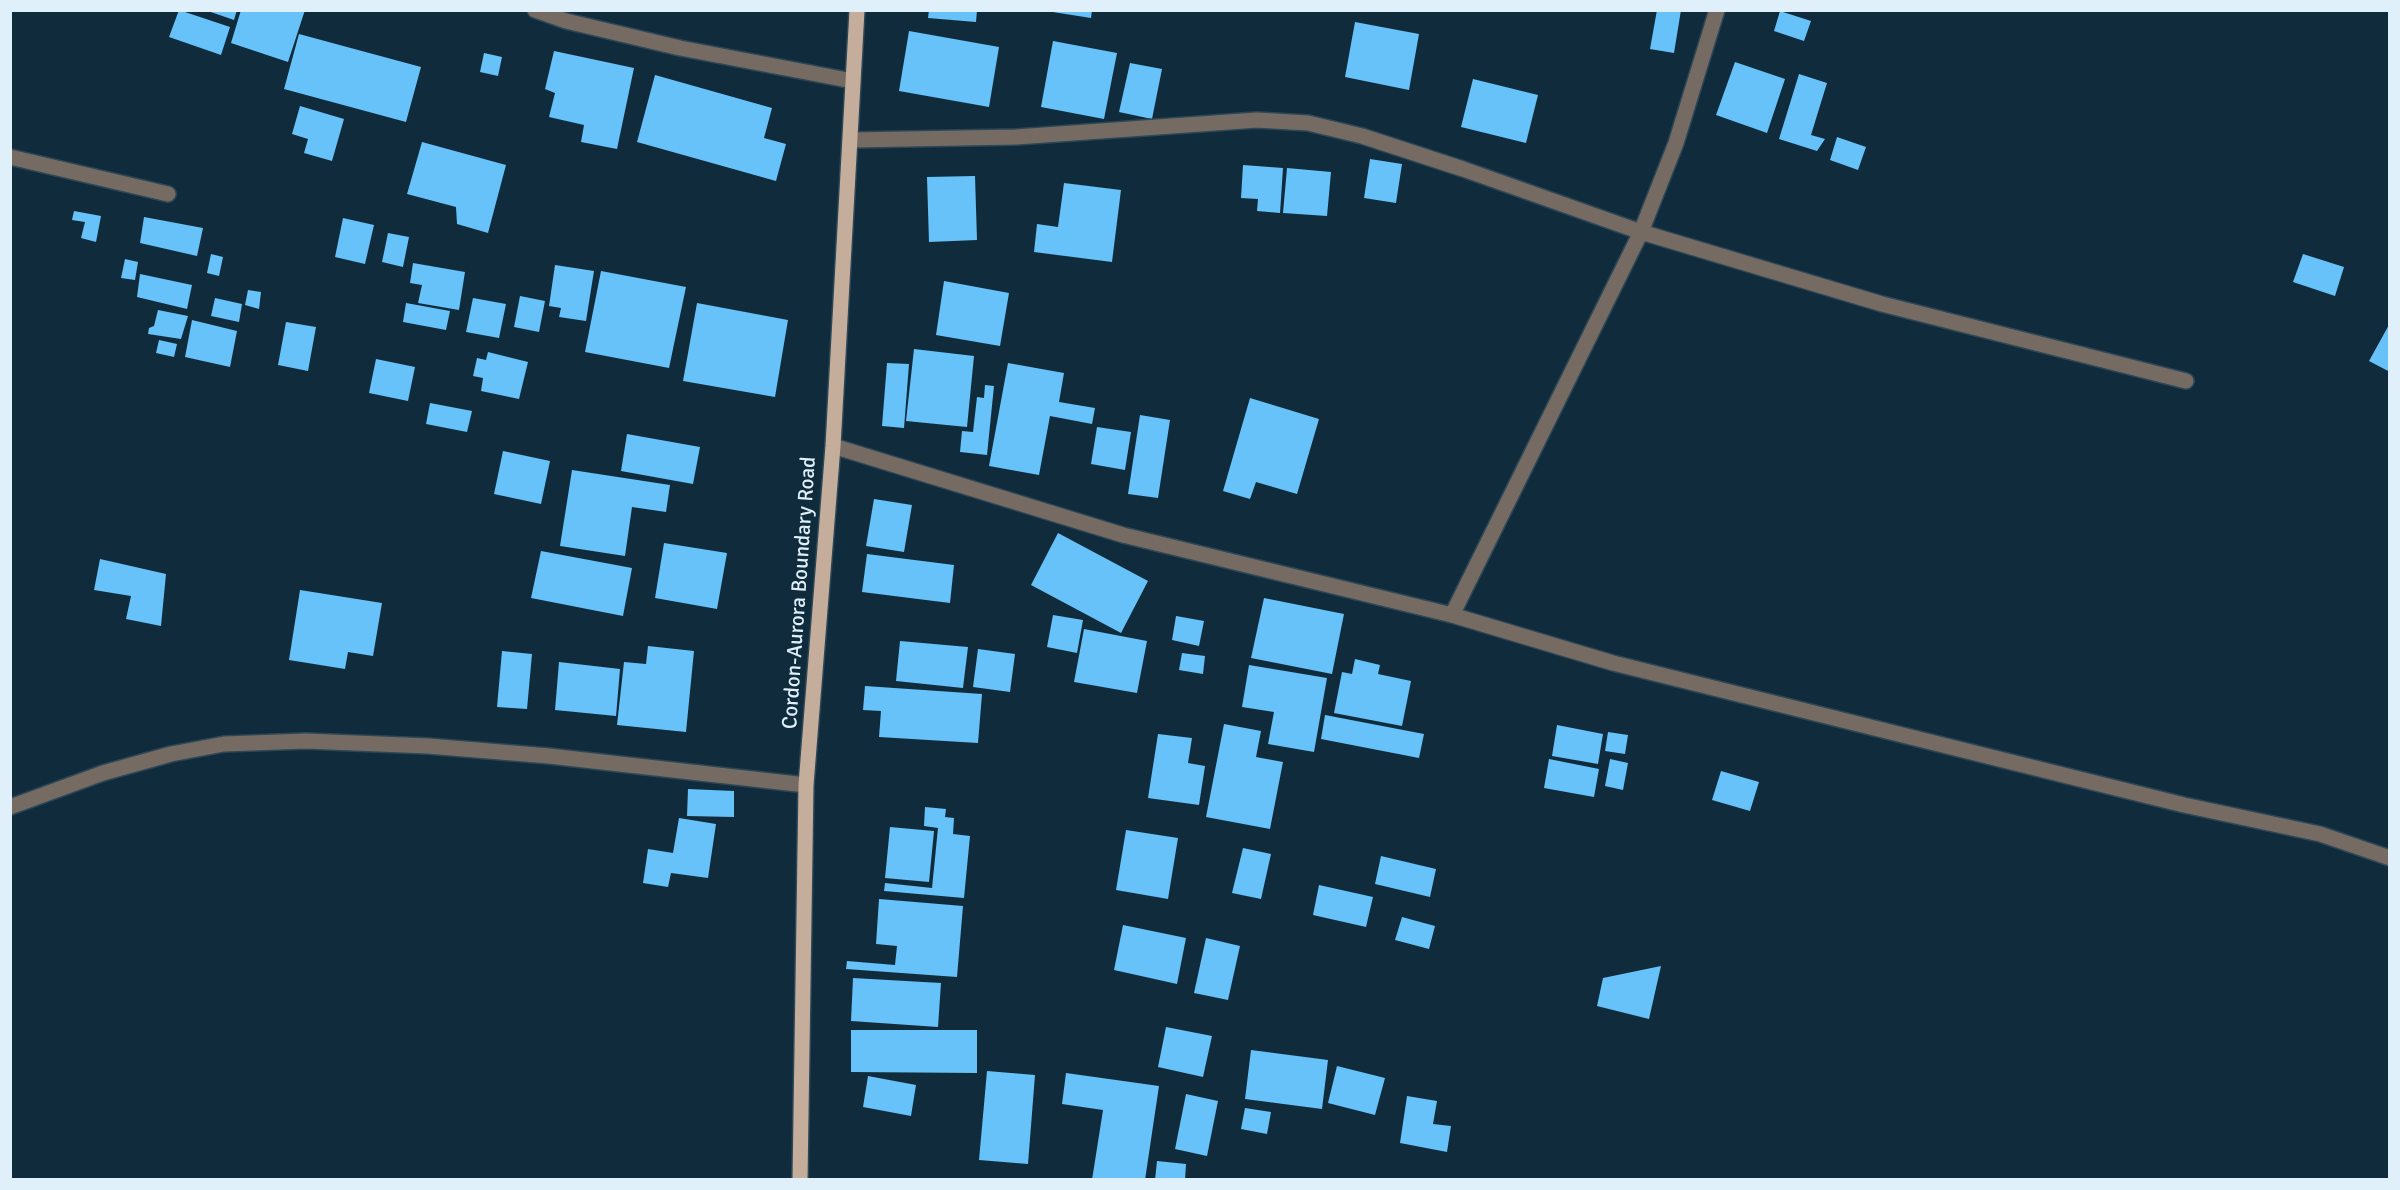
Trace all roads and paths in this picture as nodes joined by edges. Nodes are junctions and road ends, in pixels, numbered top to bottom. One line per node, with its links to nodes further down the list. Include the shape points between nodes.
1 (535, 10): 4 (street, via 624,36)
2 (857, 10): 4 (main road, Cordon-Aurora Boundary Road)
3 (1717, 10): 8 (street, via 1676,143)
4 (853, 81): 5 (main road, Cordon-Aurora Boundary Road)
5 (852, 140): 8 (street, via 1016,137 1257,120 1308,123 1463,169); 10 (main road, Cordon-Aurora Boundary Road)
6 (10, 157): 7 (street)
7 (168, 194)
8 (1641, 232): 9 (street, via 1882,303); 11 (street)
9 (2186, 381)
10 (832, 446): 11 (street, via 1123,535); 12 (main road, Cordon-Aurora Boundary Road)
11 (1452, 615): 14 (street, via 1613,663 2184,805 2319,834)
12 (806, 785): 13 (street, via 505,752 306,741 224,744 171,754 103,773); 15 (main road, Cordon-Aurora Boundary Road)
13 (10, 807)
14 (2390, 858)
15 (800, 1179)

